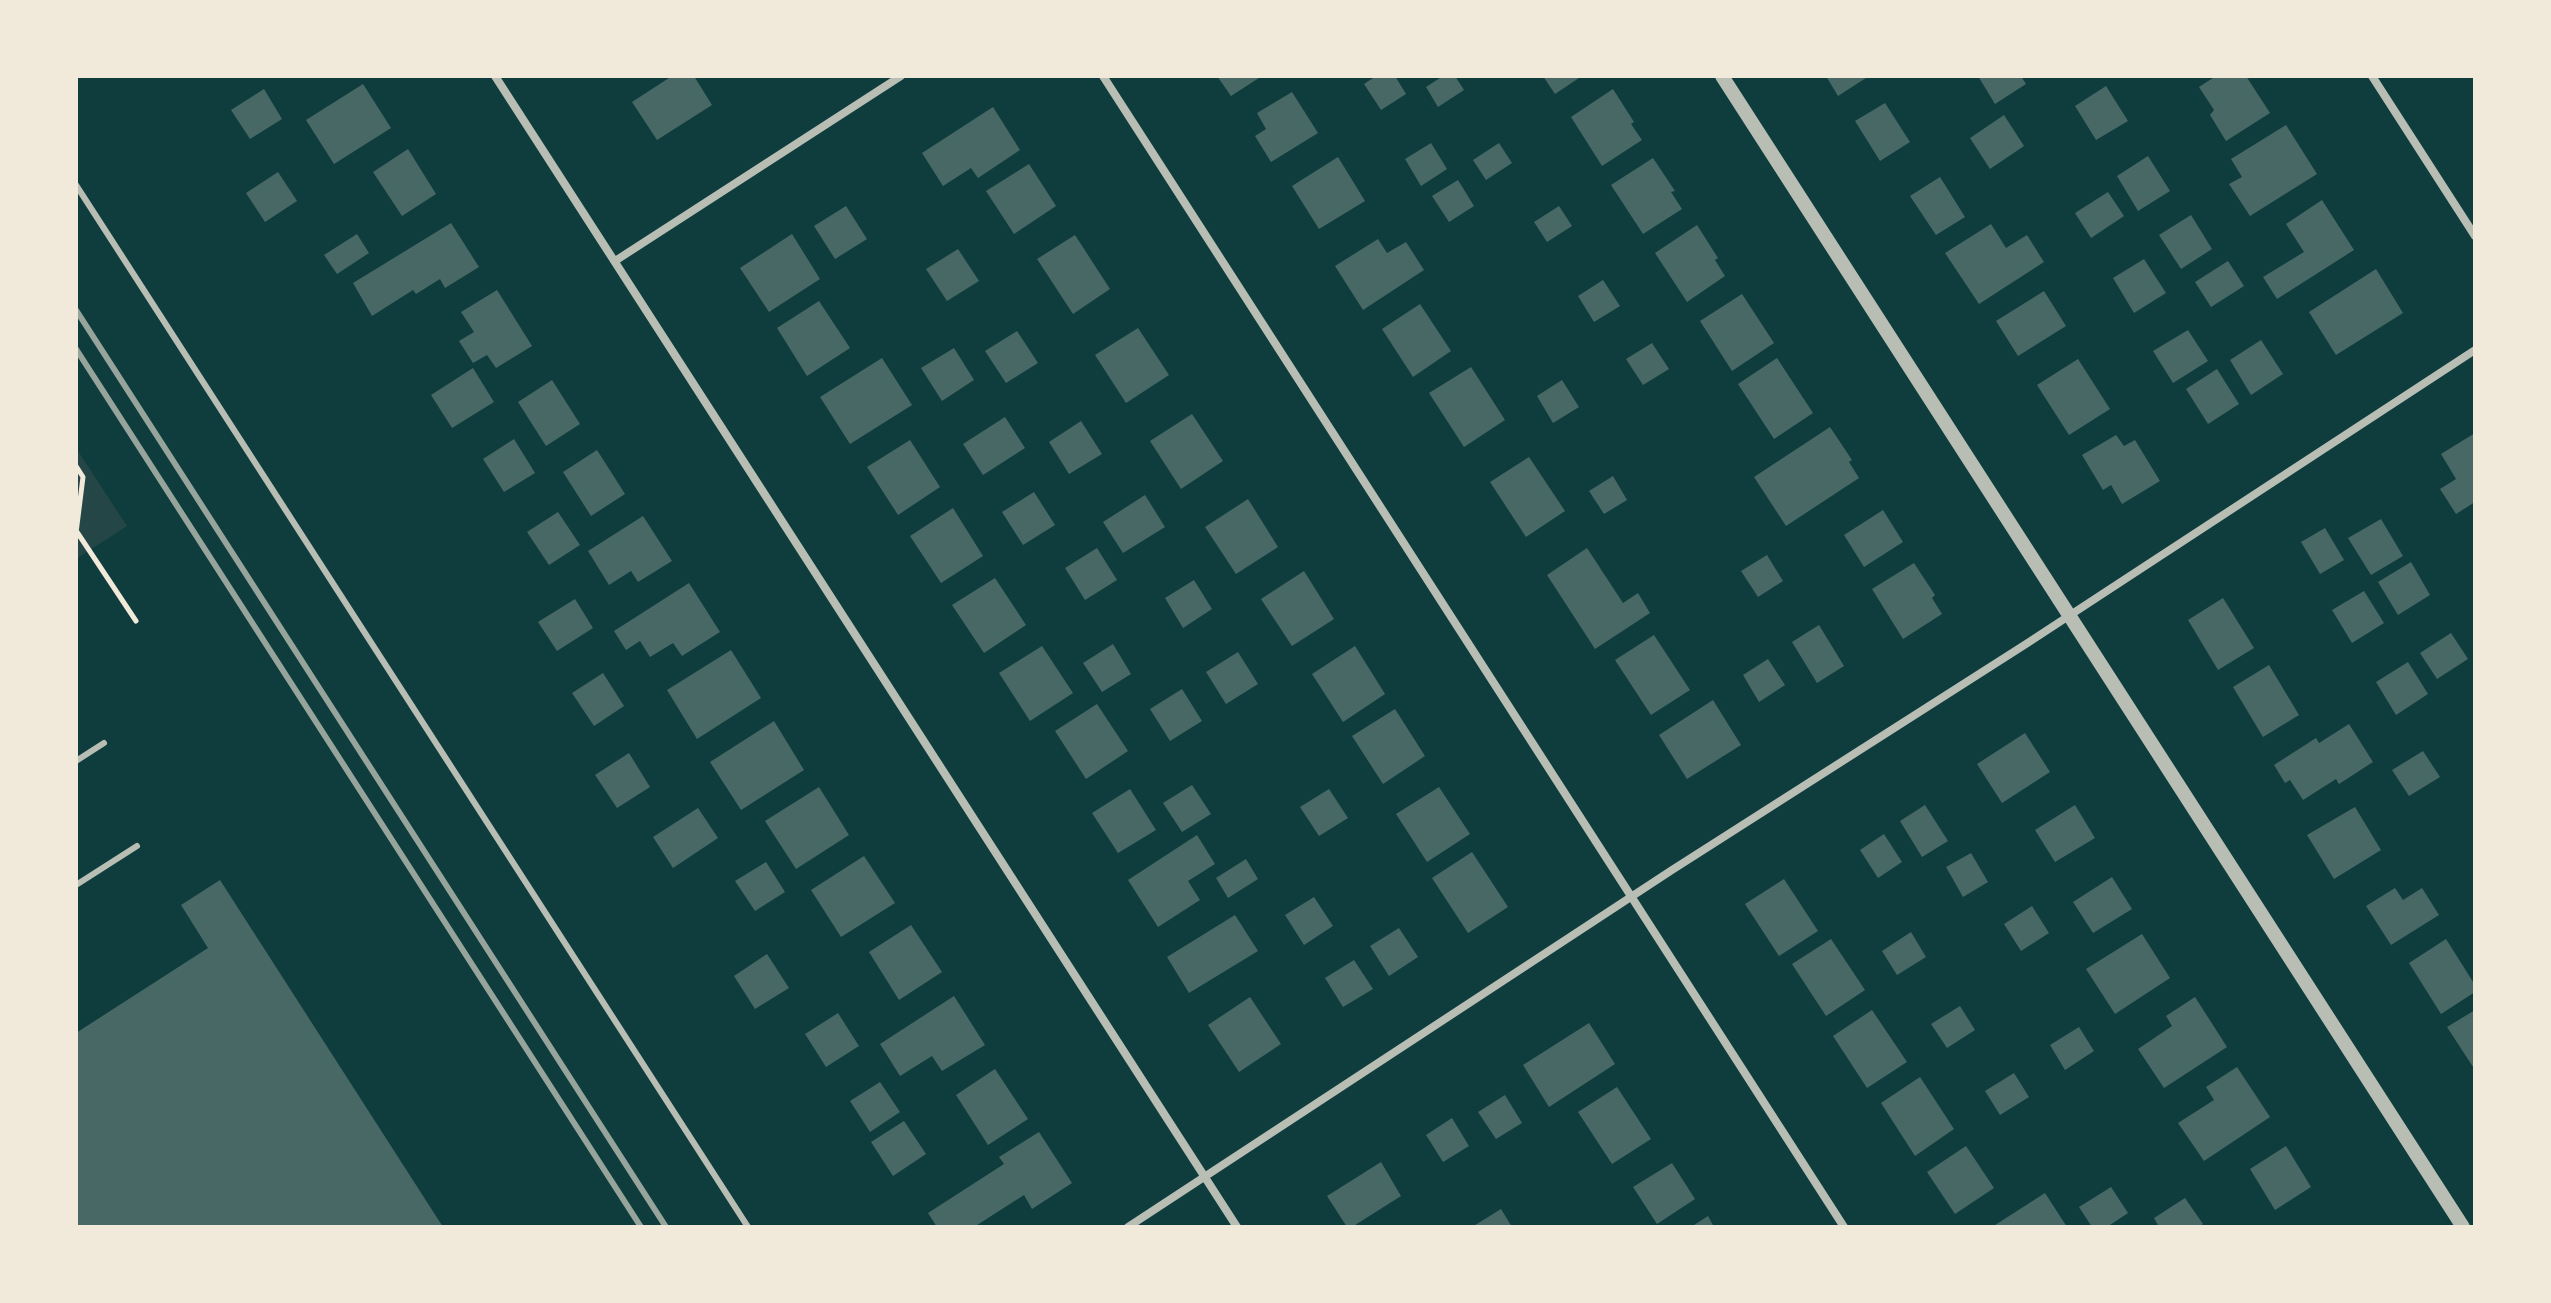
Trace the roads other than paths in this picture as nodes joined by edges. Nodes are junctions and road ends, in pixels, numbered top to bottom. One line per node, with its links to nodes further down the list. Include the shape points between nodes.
1 (495, 76): 8 (street)
2 (901, 76): 8 (street)
3 (1103, 76): 15 (street)
4 (1722, 76): 10 (street)
5 (2372, 76): 7 (street)
6 (76, 185): 17 (lane)
7 (2475, 236)
8 (615, 261): 16 (street)
9 (2475, 350): 10 (street)
10 (2069, 615): 15 (street); 21 (street)
11 (104, 743): 12 (lane)
12 (76, 761)
13 (137, 846): 14 (lane)
14 (76, 885)
15 (1632, 896): 16 (street); 20 (street)
16 (1205, 1177): 18 (street); 19 (street)
17 (748, 1227)
18 (1128, 1227)
19 (1237, 1227)
20 (1844, 1227)
21 (2463, 1227)

